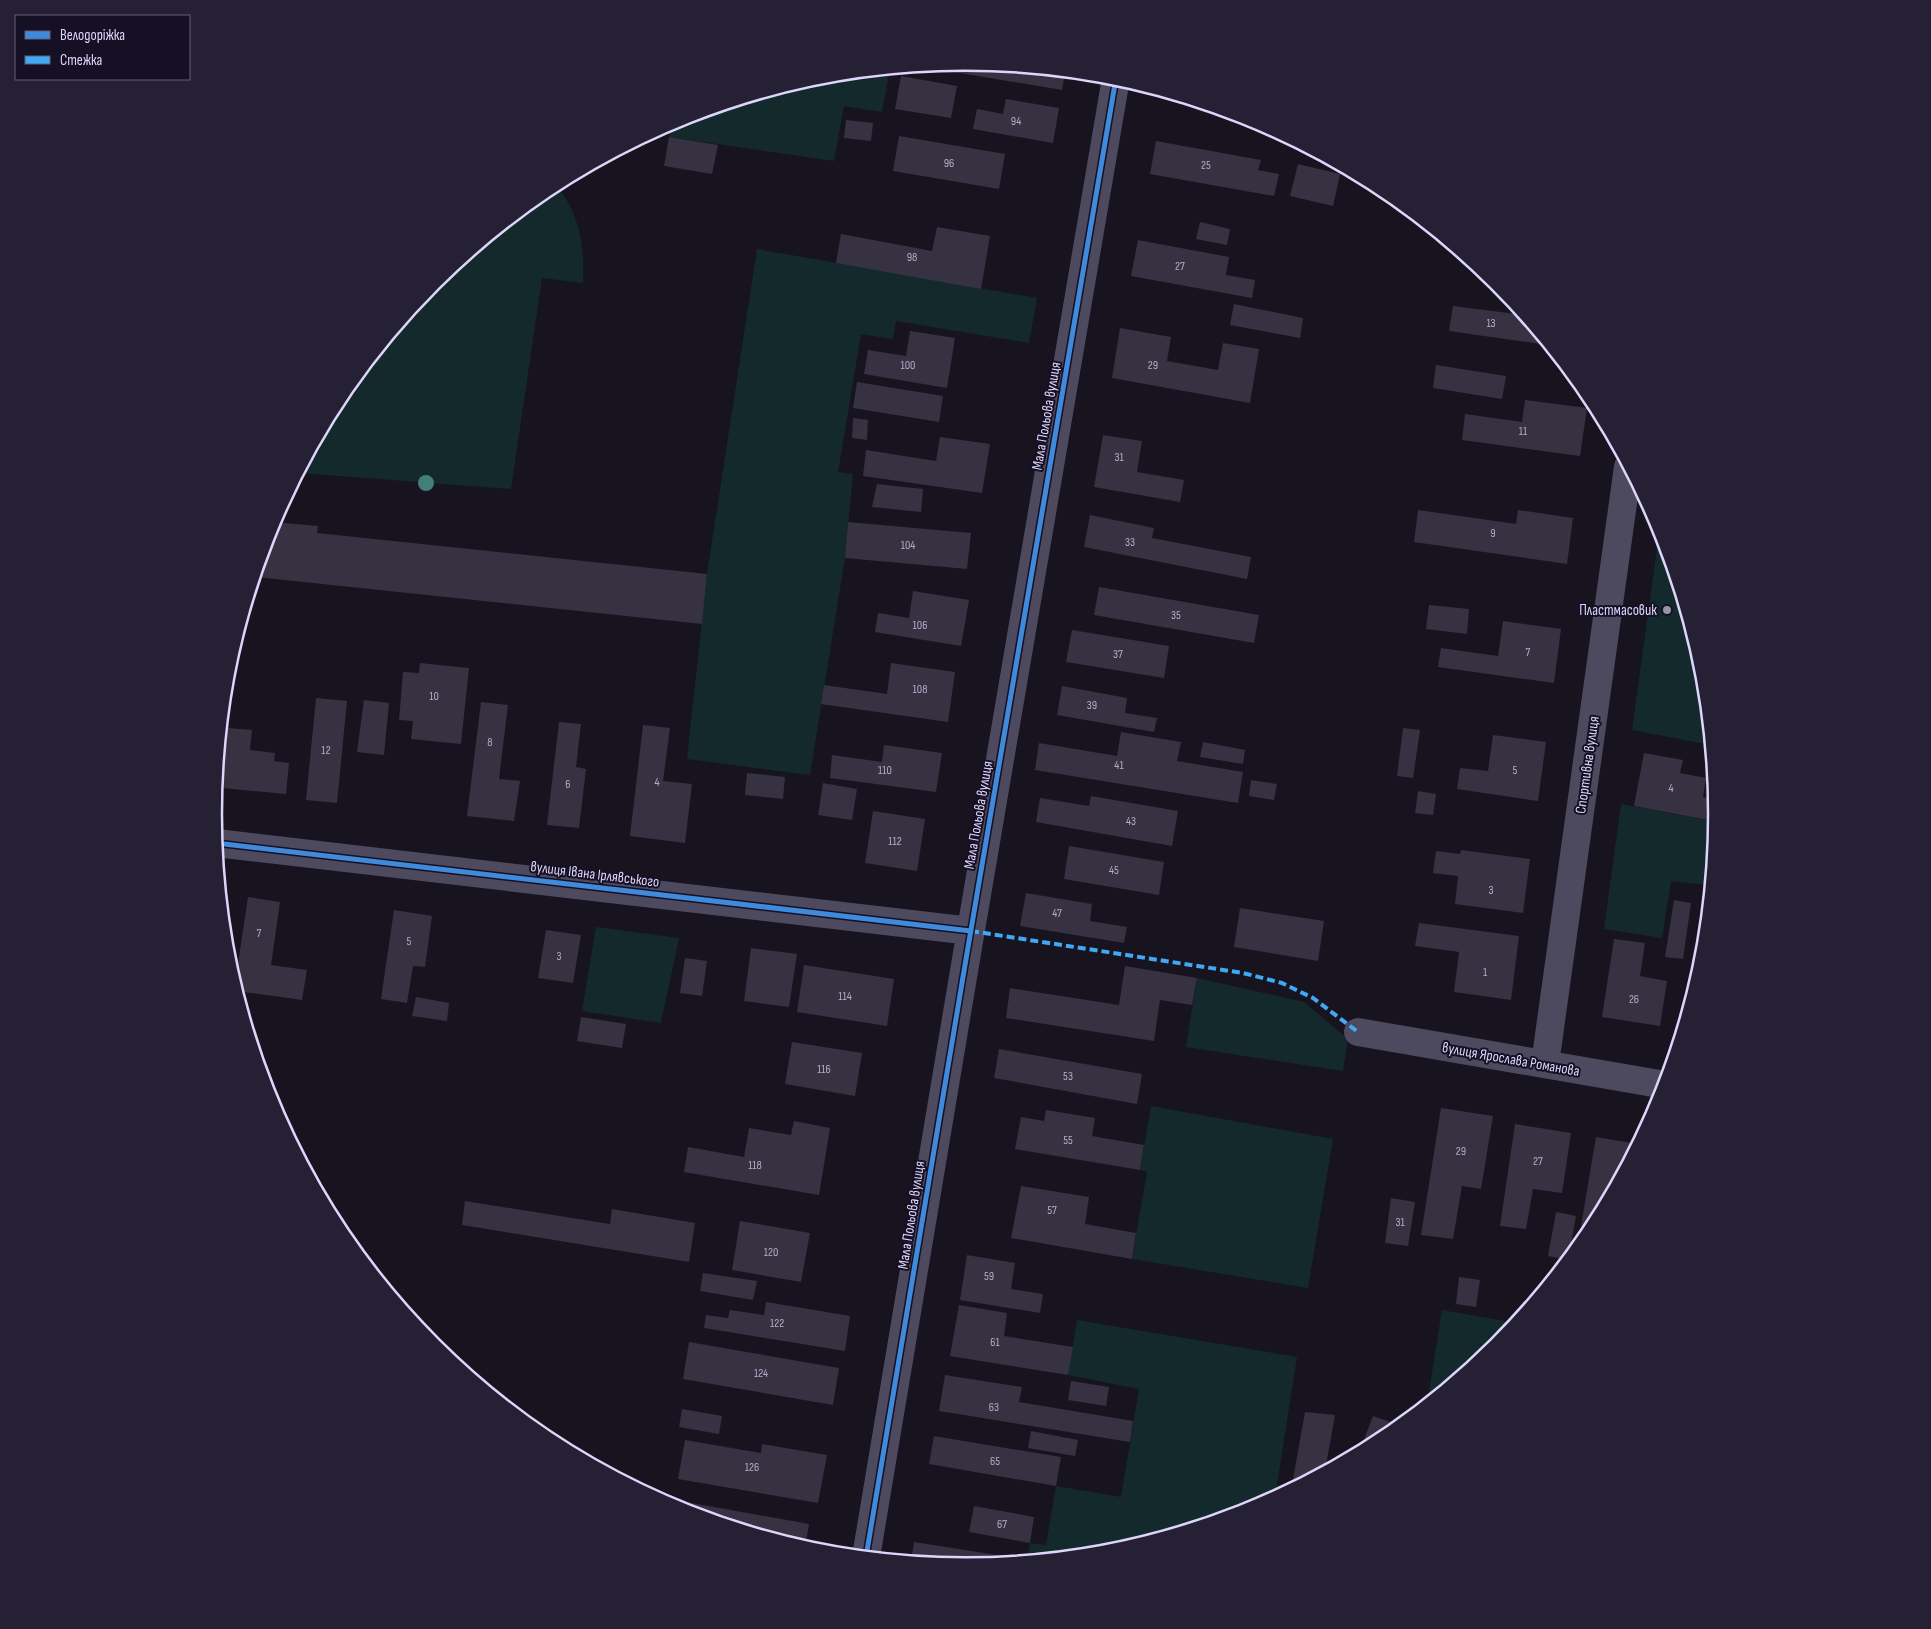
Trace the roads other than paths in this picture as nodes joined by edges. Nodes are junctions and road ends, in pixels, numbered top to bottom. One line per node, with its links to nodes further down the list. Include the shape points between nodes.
1 (1115, 87): 4 (street, Мала Польова вулиця)
2 (1627, 476): 6 (street, Спортивна вулиця)
3 (223, 843): 4 (street, вулиця Івана Ірлявського)
4 (971, 931): 8 (street, Мала Польова вулиця)
5 (1358, 1032): 6 (street, вулиця Ярослава Романова)
6 (1545, 1064): 7 (street, вулиця Ярослава Романова)
7 (1657, 1085)
8 (867, 1551)

